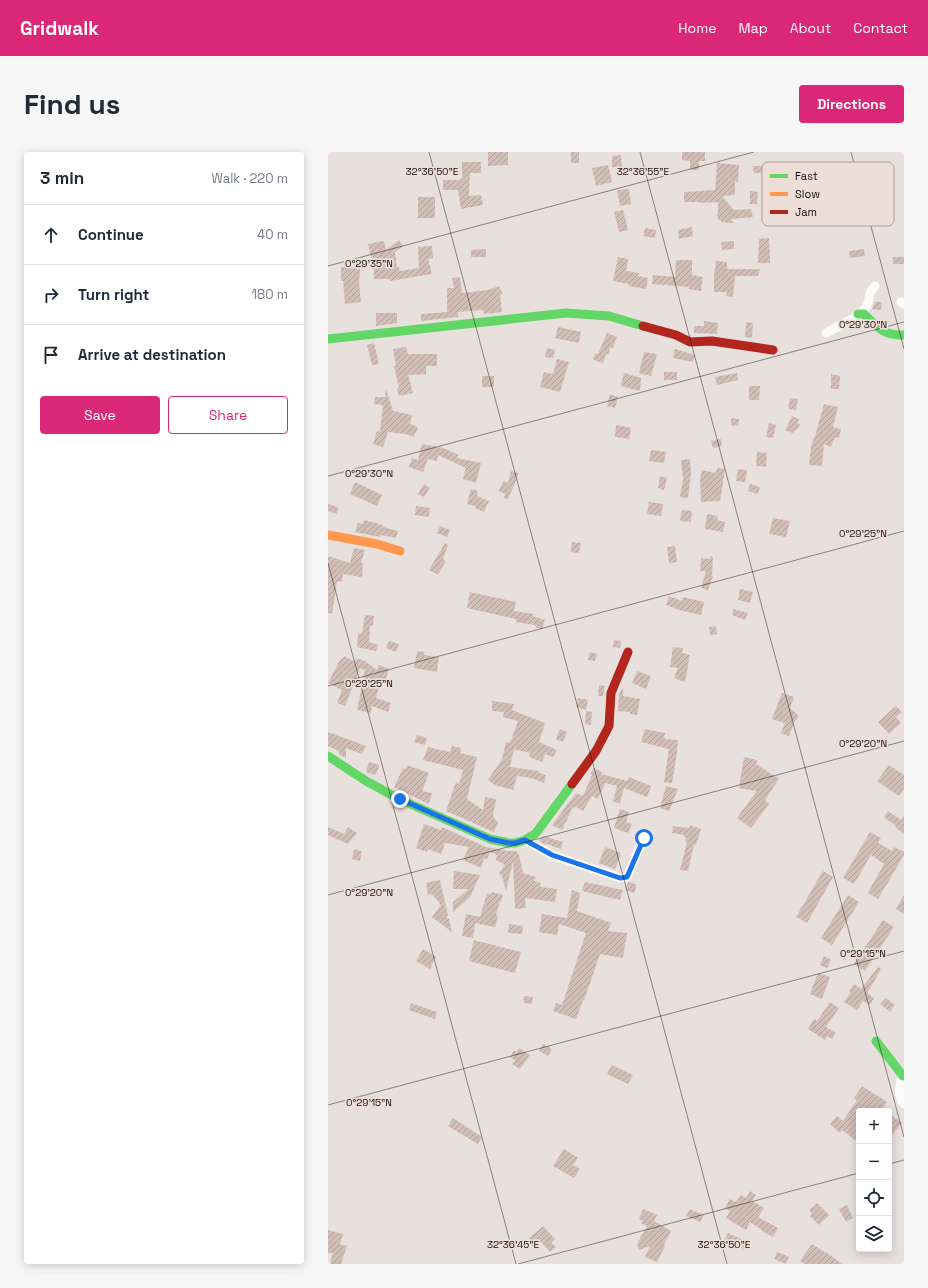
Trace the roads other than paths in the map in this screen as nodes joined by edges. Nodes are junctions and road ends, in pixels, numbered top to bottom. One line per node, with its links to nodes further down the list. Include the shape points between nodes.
1 (875, 286): 2 (street, via 869,292 866,307)
2 (858, 314): 3 (street); 4 (street, via 864,314 882,332)
3 (826, 333)
4 (904, 335)
5 (328, 340): 6 (street, via 566,313 609,316 669,333 690,342 712,342)
6 (773, 350)
7 (328, 534): 8 (street)
8 (400, 551)
9 (628, 652): 12 (street, via 611,693 609,726 596,751 536,834)
10 (328, 756): 12 (street, via 400,799 490,839 509,843)
11 (644, 838): 12 (street, via 627,877 620,878 552,855)
12 (525, 840)
13 (876, 1041): 14 (street)
14 (903, 1075): 15 (street, via 899,1090)
15 (904, 1104)

